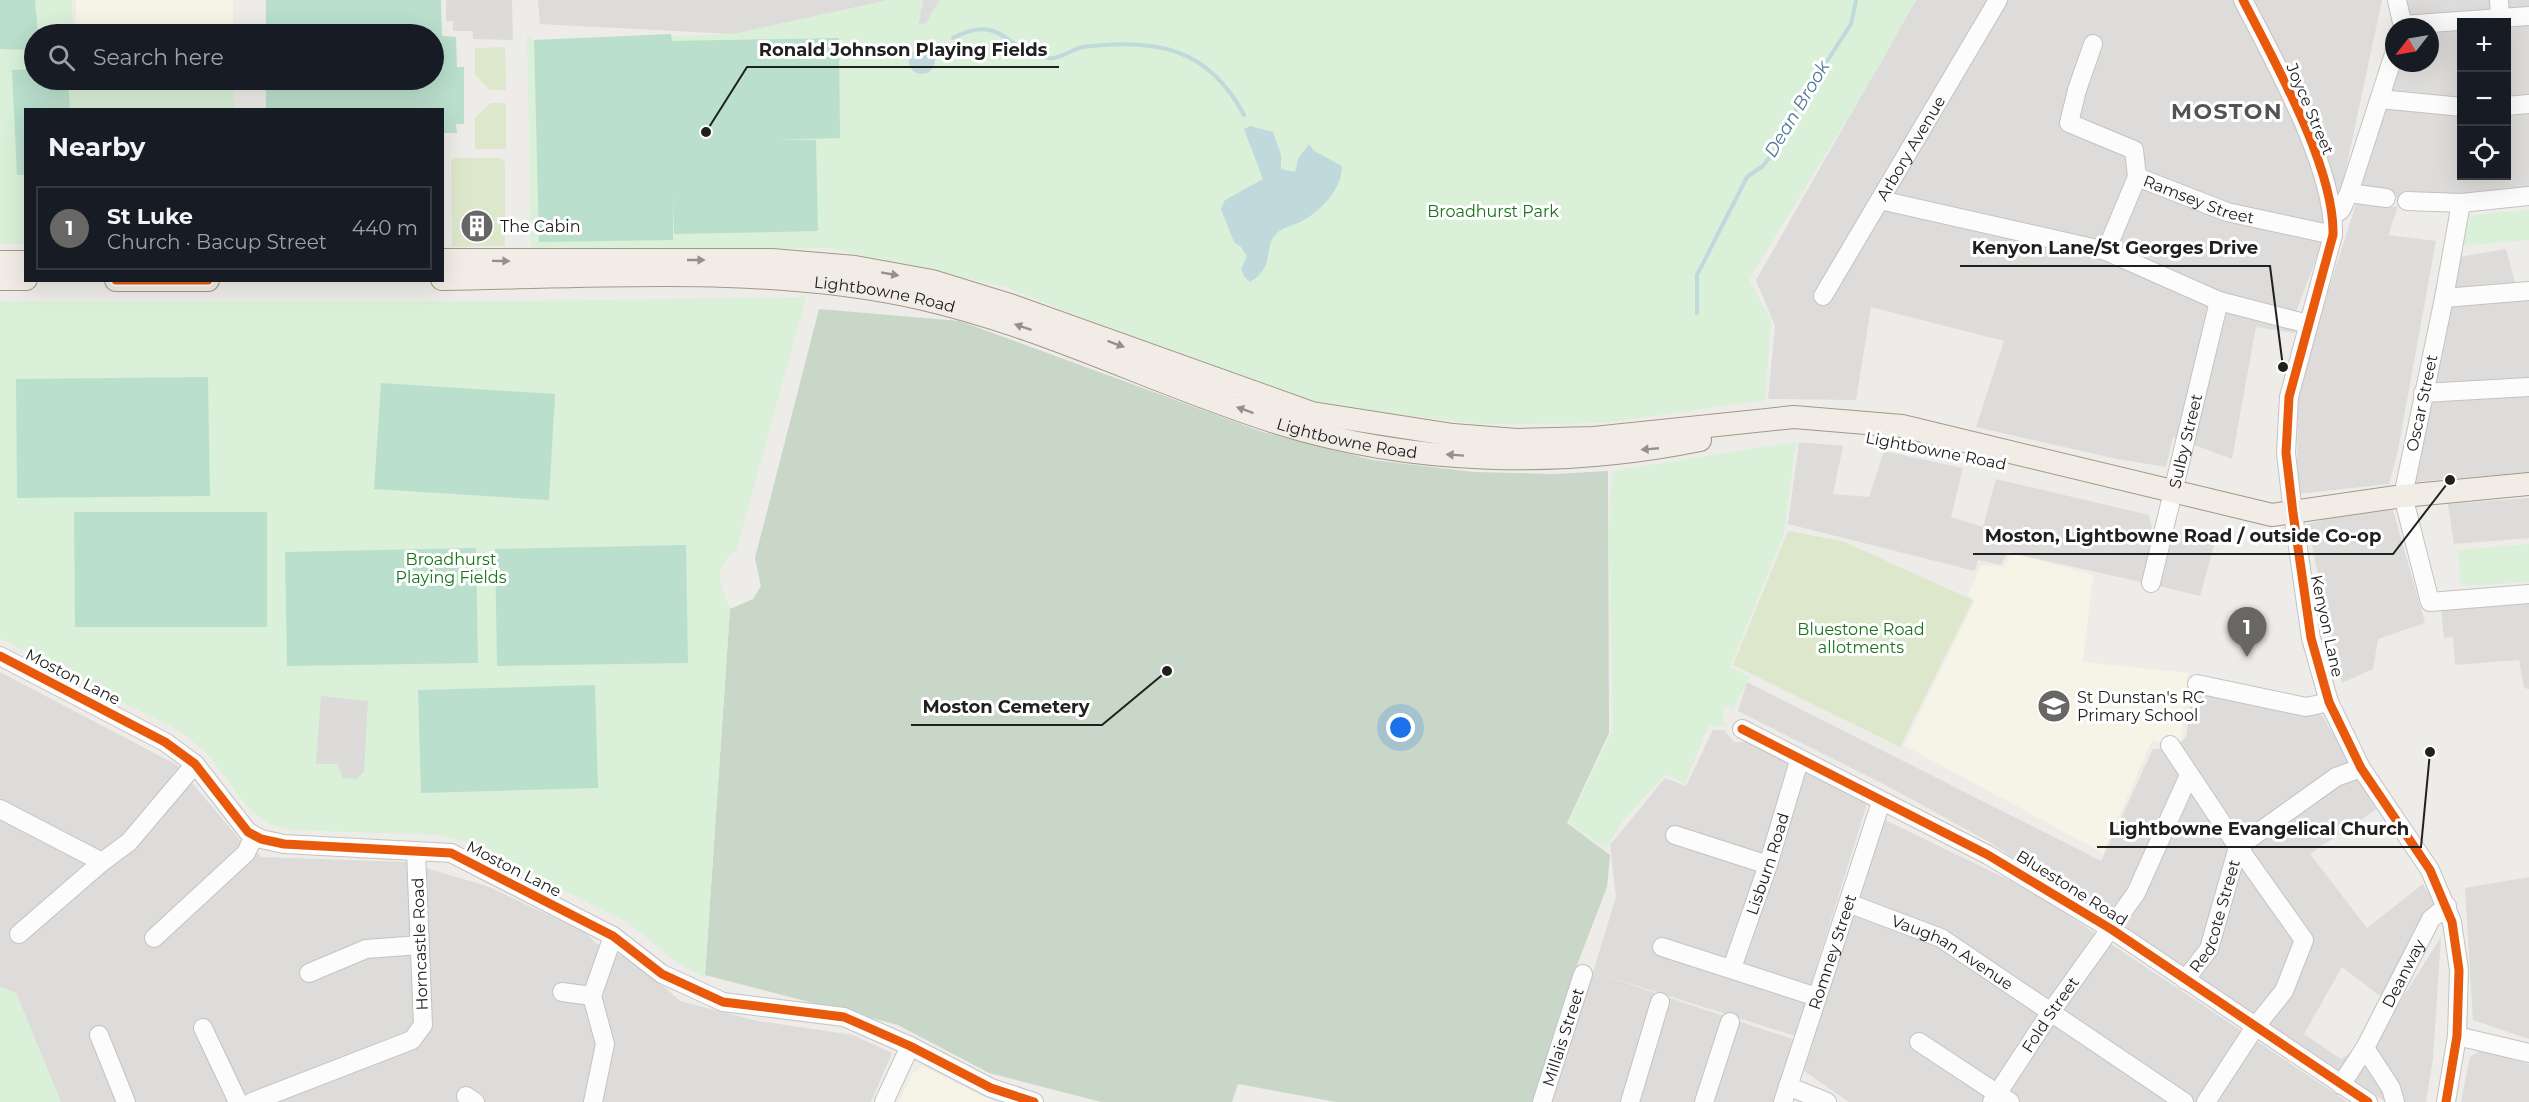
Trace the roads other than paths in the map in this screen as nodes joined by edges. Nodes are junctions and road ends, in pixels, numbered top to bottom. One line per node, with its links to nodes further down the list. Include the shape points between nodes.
1 (1998, 0): 21 (street, Arbory Avenue)
2 (2244, 0): 24 (street, Joyce Street, via 2299,112)
3 (2397, 0): 6 (street)
4 (2499, 0): 7 (street)
5 (2529, 16): 8 (street)
6 (2401, 18)
7 (2500, 18)
8 (2510, 18)
9 (2457, 22): 10 (street)
10 (2439, 23)
11 (2093, 44): 17 (street, via 2069,123 2134,150)
12 (2388, 72): 13 (street)
13 (2380, 99): 16 (street); 18 (street)
14 (2529, 104): 15 (street)
15 (2511, 106)
16 (2457, 107)
17 (2137, 177): 25 (street, Ramsey Street, via 2228,212); 26 (street)
18 (2349, 193): 20 (street); 24 (street)
19 (2529, 196): 23 (street)
20 (2386, 198)
21 (1880, 200): 26 (street); 34 (street, Arbory Avenue)
22 (2407, 201): 23 (street)
23 (2461, 203): 35 (street, Oscar Street)
24 (2334, 215): 25 (street, Joyce Street)
25 (2333, 236): 37 (street, Kenyon Lane)
26 (2106, 251): 36 (street)
27 (444, 260): 41 (main road, Lightbowne Road, one-way to 41, via 772,260 855,267 932,281 1013,306 1312,413 1453,435 1517,440 1594,438 1824,417 1902,426)
28 (0, 262): 29 (main road)
29 (24, 262)
30 (0, 279): 31 (main road)
31 (24, 279)
32 (444, 279): 41 (main road, Lightbowne Road, one-way to 32, via 1901,441 1793,429 1726,435 1658,448 1540,458 1417,453 1279,423 988,315 866,288 746,277)
33 (2529, 291): 35 (street)
34 (1823, 296)
35 (2444, 298): 39 (street, Oscar Street)
36 (2219, 301): 37 (street); 41 (street, Sulby Street)
37 (2308, 324): 43 (street, Kenyon Lane, via 2289,396 2286,453)
38 (2529, 387): 39 (street)
39 (2423, 393): 42 (street, Oscar Street)
40 (2529, 483): 42 (main road, Lightbowne Road)
41 (2173, 496): 43 (main road, Lightbowne Road, via 2264,513); 44 (street, Sulby Street)
42 (2403, 496): 43 (main road, Lightbowne Road); 45 (street, Oscar Street, via 2430,602)
43 (2293, 513): 48 (street, Kenyon Lane, via 2311,638)
44 (2151, 583)
45 (2529, 594)
46 (0, 656): 52 (street, Moston Lane, via 165,742)
47 (2197, 684): 48 (street, via 2306,707)
48 (2329, 702): 53 (street, Kenyon Lane)
49 (1742, 729): 51 (street, Bluestone Road)
50 (2170, 745): 54 (street)
51 (1799, 761): 55 (street, Bluestone Road); 62 (street, Lisburn Road)
52 (195, 764): 57 (street, Moston Lane, via 238,822); 61 (street, via 129,842)
53 (2361, 768): 59 (street, via 2336,777); 64 (street, Kenyon Lane, via 2430,870)
54 (2189, 775): 59 (street); 65 (street, Fold Street, via 2136,893)
55 (1881, 802): 63 (street, Romney Street); 65 (street, Bluestone Road, via 1988,855)
56 (0, 809): 61 (street)
57 (255, 836): 60 (street, Moston Lane, via 284,844); 68 (street, via 246,853)
58 (1675, 836): 62 (street)
59 (2238, 848): 74 (street, Redcote Street, via 2209,949); 81 (street, via 2304,940 2284,991)
60 (416, 852): 67 (street, Moston Lane, via 451,853); 69 (street, Horncastle Road)
61 (102, 862): 66 (street)
62 (1768, 865): 71 (street, Lisburn Road)
63 (1848, 903): 77 (street, Romney Street); 79 (street, Vaughan Avenue, via 1941,938)
64 (2447, 906): 84 (street, Kenyon Lane, via 2459,970); 87 (street, Deanway, via 2431,919)
65 (2110, 929): 74 (street, Bluestone Road); 79 (street, Fold Street)
66 (19, 934)
67 (613, 936): 76 (street); 86 (street, Moston Lane, via 662,974 723,1002 844,1017)
68 (154, 938)
69 (420, 945): 72 (street, via 366,949); 94 (street, Horncastle Road, via 423,1025 412,1040)
70 (1662, 947): 71 (street)
71 (1732, 968): 77 (street)
72 (309, 973)
73 (1583, 974): 98 (street, Millais Street)
74 (2186, 980): 81 (street, Bluestone Road)
75 (562, 992): 76 (street)
76 (592, 996): 95 (street, via 605,1044)
77 (1817, 997): 90 (street, Romney Street)
78 (1660, 1002): 99 (street)
79 (2050, 1012): 91 (street, Fold Street); 102 (street, Vaughan Avenue)
80 (1730, 1022): 100 (street)
81 (2255, 1027): 89 (street, Bluestone Road); 103 (street)
82 (203, 1028): 93 (street)
83 (99, 1035): 92 (street)
84 (2457, 1036): 88 (street); 106 (street, Kenyon Lane)
85 (1919, 1042): 91 (street)
86 (910, 1046): 96 (street); 97 (street, Moston Lane, via 991,1088)
87 (2365, 1048): 89 (street, Deanway); 105 (street, via 2391,1088)
88 (2529, 1053)
89 (2341, 1085): 104 (street, Bluestone Road)
90 (1786, 1094): 101 (street)
91 (2000, 1099)
92 (126, 1102)
93 (238, 1102)
94 (252, 1102)
95 (593, 1102)
96 (884, 1102)
97 (1034, 1102)
98 (1542, 1102)
99 (1630, 1102)
100 (1704, 1102)
101 (1827, 1102)
102 (2184, 1102)
103 (2206, 1102)
104 (2368, 1102)
105 (2395, 1102)
106 (2446, 1102)

